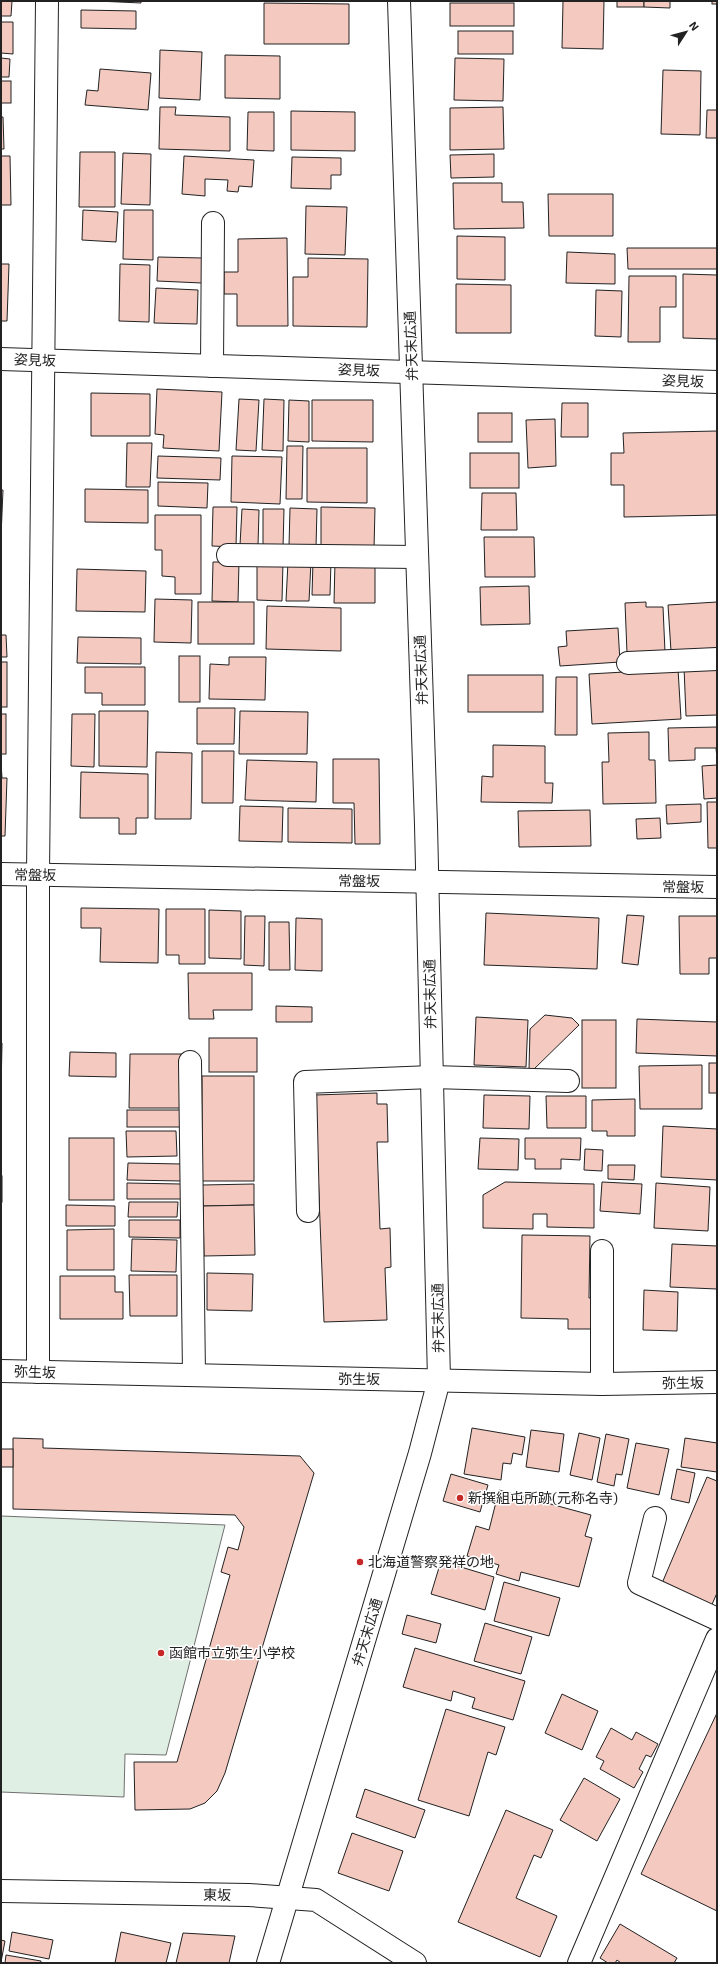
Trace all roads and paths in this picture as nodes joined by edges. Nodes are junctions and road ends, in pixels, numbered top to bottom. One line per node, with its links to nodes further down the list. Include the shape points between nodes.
1 (47, 1): 5 (street)
2 (399, 1): 7 (street, 弁天末広通)
3 (213, 223): 6 (street)
4 (1, 359): 5 (street, 姿見坂)
5 (42, 360): 6 (street, 姿見坂); 14 (street)
6 (212, 366): 7 (street, 姿見坂)
7 (411, 372): 8 (street, 姿見坂); 10 (street, 弁天末広通)
8 (717, 382)
9 (228, 555): 10 (street)
10 (417, 557): 15 (street, 弁天末広通)
11 (717, 659): 12 (street)
12 (628, 663)
13 (1, 874): 14 (street, 常盤坂)
14 (38, 875): 15 (street, 常盤坂); 23 (street)
15 (428, 882): 16 (street, 常盤坂); 18 (street, 弁天末広通)
16 (717, 887)
17 (190, 1062): 24 (street)
18 (432, 1077): 19 (street); 20 (street, via 305,1082); 25 (street, 弁天末広通)
19 (568, 1081)
20 (308, 1211)
21 (602, 1251): 27 (street)
22 (1, 1371): 23 (street, 弥生坂)
23 (38, 1372): 24 (street, 弥生坂)
24 (194, 1375): 25 (street, 弥生坂)
25 (439, 1380): 27 (street, 弥生坂); 32 (street, 弁天末広通, via 418,1461)
26 (717, 1382): 27 (street, 弥生坂)
27 (602, 1384)
28 (655, 1518): 29 (street, via 639,1584)
29 (717, 1619)
30 (717, 1638): 35 (street)
31 (1, 1890): 32 (street, 東坂)
32 (287, 1898): 33 (street, 弁天末広通); 34 (street, 東坂, via 316,1900)
33 (268, 1963)
34 (415, 1963)
35 (579, 1963)

